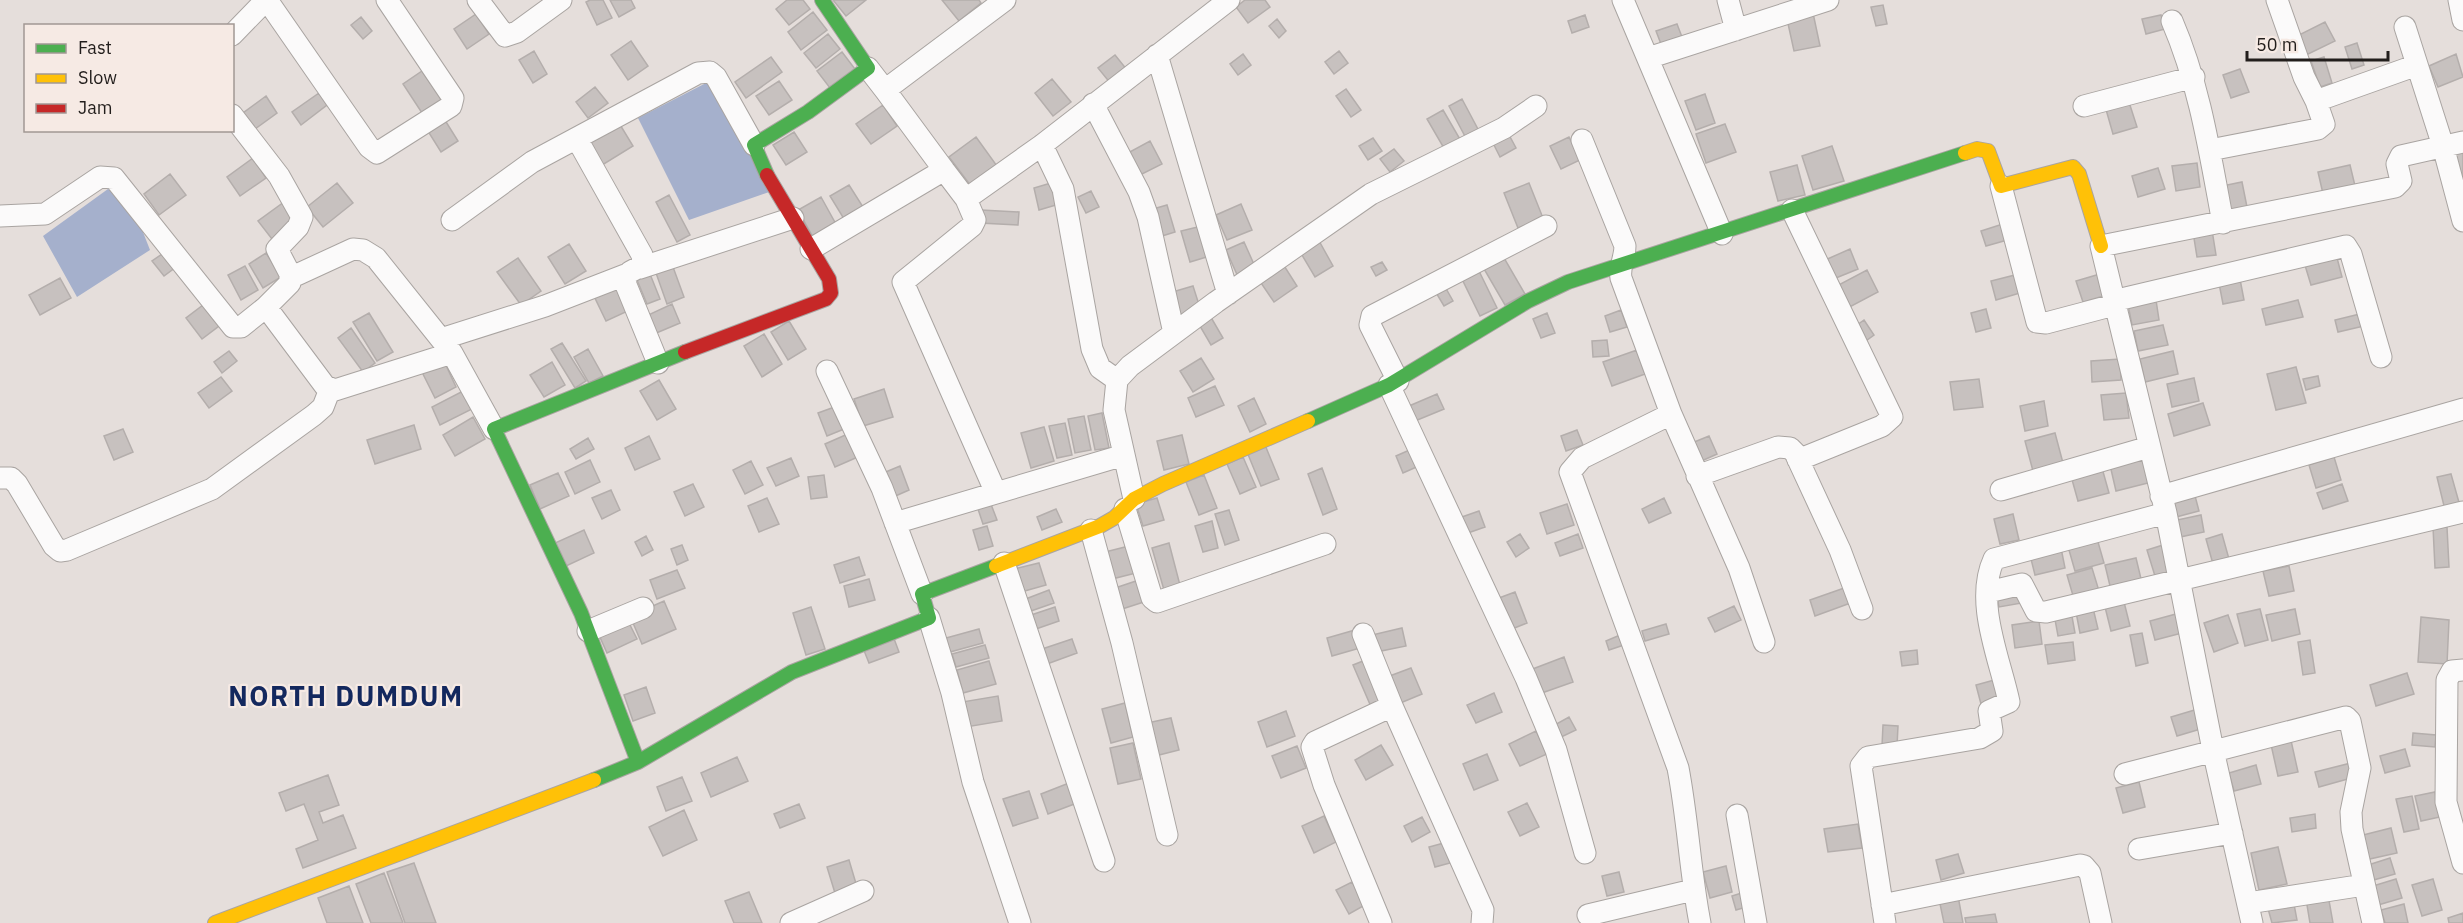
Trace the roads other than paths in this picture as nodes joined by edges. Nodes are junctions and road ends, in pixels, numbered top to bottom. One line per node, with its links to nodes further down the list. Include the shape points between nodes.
1 (266, 0): 2 (street, via 377,153 451,106 453,98); 17 (street)
2 (387, 0)
3 (478, 0): 4 (street, via 505,36 517,32)
4 (561, 0)
5 (822, 0): 21 (street)
6 (1005, 0): 23 (street)
7 (1229, 0): 18 (street)
8 (1623, 0): 19 (street)
9 (1728, 0): 16 (street)
10 (1828, 0): 16 (street)
11 (2277, 0): 24 (street)
12 (2458, 0): 13 (street)
13 (2463, 20)
14 (2172, 21): 22 (street)
15 (2405, 27): 20 (street)
16 (1736, 30): 19 (street)
17 (234, 33)
18 (1157, 55): 25 (street); 52 (street)
19 (1648, 58): 46 (street)
20 (2417, 65): 24 (street); 31 (street)
21 (868, 68): 23 (street); 32 (street)
22 (2193, 77): 27 (street); 34 (street)
23 (885, 90): 35 (street)
24 (2316, 101): 34 (street, via 2323,121 2321,127)
25 (1093, 104): 33 (street); 55 (street, via 1148,217)
26 (1536, 106): 52 (street, via 1504,128 1371,194)
27 (2084, 106)
28 (234, 118): 51 (street, via 301,211 302,222 277,249)
29 (577, 139): 32 (street, via 706,72 716,77); 42 (street, via 532,162); 50 (street, via 642,255 644,261)
30 (1582, 140): 49 (street, via 1625,246)
31 (2453, 144): 37 (street); 44 (street, via 2401,156 2397,164 2401,181 2395,187)
32 (754, 145): 41 (street)
33 (1042, 146): 38 (street); 60 (street, via 1064,189 1092,349 1100,368)
34 (2210, 150): 44 (street)
35 (944, 170): 38 (street); 48 (street)
36 (2001, 186): 39 (street, via 1988,151 1977,149); 47 (street, via 2073,167 2079,174); 53 (street, via 2037,322 2046,323)
37 (2459, 188): 43 (street)
38 (966, 200): 72 (street, via 975,220 972,226 903,282)
39 (1792, 210): 46 (street); 68 (street, via 1892,417 1882,426)
40 (0, 216): 54 (street, via 45,214 100,177 114,178 233,327 242,327)
41 (793, 218): 48 (street); 50 (street)
42 (452, 220)
43 (2463, 221)
44 (2223, 224): 47 (street)
45 (1546, 226): 61 (street, via 1372,316 1370,325)
46 (1722, 234): 49 (street)
47 (2101, 246): 53 (street)
48 (811, 249): 58 (street, via 831,285 826,299)
49 (1621, 264): 61 (street, via 1528,301); 64 (street, via 1621,278)
50 (633, 272): 56 (street); 58 (street, via 625,286)
51 (290, 278): 54 (street, via 290,283); 56 (street, via 344,251 363,250 376,258)
52 (1228, 294): 55 (street)
53 (2114, 303): 57 (street, via 2346,246); 66 (street)
54 (266, 307): 62 (street)
55 (1174, 333): 60 (street)
56 (447, 346): 62 (street, via 343,389); 65 (street)
57 (2381, 357)
58 (658, 363): 65 (street)
59 (827, 371): 76 (street)
60 (1117, 380): 67 (street, via 1114,410)
61 (1393, 383): 73 (street, via 1163,484); 98 (street, via 1531,688 1556,750)
62 (330, 389): 70 (street, via 323,407 314,416 212,489 67,550 60,551 54,546 17,484 11,478)
63 (2463, 409): 74 (street)
64 (1671, 414): 69 (street); 102 (street, via 1582,458 1570,472 1678,768)
65 (494, 429): 86 (street)
66 (2149, 447): 71 (street); 74 (street)
67 (1124, 455): 72 (street); 73 (street)
68 (1798, 460): 69 (street, via 1790,448 1778,447); 84 (street, via 1840,550)
69 (1697, 476): 88 (street, via 1739,568)
70 (0, 478)
71 (2001, 490)
72 (996, 493): 76 (street)
73 (1129, 504): 77 (street); 78 (street, via 1152,598 1157,602)
74 (2163, 504): 80 (street); 81 (street, via 1997,556 1992,563)
75 (2463, 512): 80 (street)
76 (895, 523): 82 (street)
77 (1091, 530): 79 (street); 96 (street)
78 (1325, 544)
79 (1004, 563): 82 (street); 99 (street)
80 (2180, 581): 81 (street, via 2046,612 2036,611 2022,584); 91 (street)
81 (1988, 592): 105 (street, via 1989,617 2009,702 1989,711 1992,731 1980,738 1863,761)
82 (922, 594): 85 (street)
83 (644, 608): 86 (street)
84 (1862, 609)
85 (929, 618): 92 (street, via 792,672); 109 (street, via 974,782)
86 (588, 631): 92 (street)
87 (1363, 634): 90 (street)
88 (1764, 642)
89 (2463, 670): 100 (street, via 2452,671 2447,680 2445,773 2446,802)
90 (1392, 706): 110 (street, via 1315,742 1312,747); 111 (street, via 1483,910)
91 (2213, 750): 93 (street); 95 (street); 101 (street, via 2343,716 2348,718 2360,768 2351,812)
92 (638, 762): 107 (street)
93 (2125, 774)
94 (1737, 815): 113 (street)
95 (2232, 833): 97 (street); 104 (street)
96 (1167, 835)
97 (2139, 849)
98 (1585, 852)
99 (1104, 861)
100 (2463, 863)
101 (2364, 885): 104 (street); 115 (street)
102 (1693, 890): 106 (street); 112 (street)
103 (863, 891): 108 (street)
104 (2250, 913)
105 (1883, 914): 114 (street, via 2080,865 2090,873)
106 (1588, 915)
107 (214, 923)
108 (790, 923)
109 (1020, 923)
110 (1381, 923)
111 (1482, 923)
112 (1700, 923)
113 (1756, 923)
114 (2101, 923)
115 (2373, 923)

